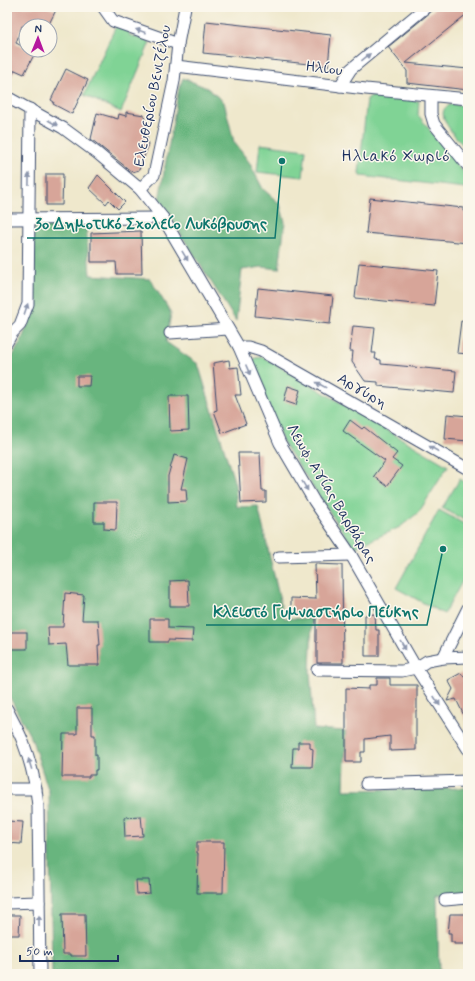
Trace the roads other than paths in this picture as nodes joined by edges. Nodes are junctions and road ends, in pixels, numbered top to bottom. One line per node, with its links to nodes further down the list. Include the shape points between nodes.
1 (103, 7): 4 (street, one-way to 1, via 113,21)
2 (426, 7): 6 (street, one-way to 2, via 351,69)
3 (182, 9): 4 (street, Ελευθερίου Βενιζέλου)
4 (178, 44): 5 (street, Ελευθερίου Βενιζέλου)
5 (176, 66): 6 (street, Ηλίου); 12 (street, Ελευθερίου Βενιζέλου, via 154,175)
6 (340, 86): 7 (street, Ηλίου)
7 (431, 96): 9 (street, Ηλίου); 11 (street, via 434,124)
8 (7, 97): 10 (street, Λεωφ. Αγίας Βαρβάρας)
9 (468, 99)
10 (30, 109): 12 (street, Λεωφ. Αγίας Βαρβάρας, one-way to 12, via 63,128); 15 (street, one-way to 10)
11 (468, 166)
12 (140, 189): 13 (street, Λεωφ. Αγίας Βαρβάρας)
13 (162, 218): 15 (street); 16 (street, Λεωφ. Αγίας Βαρβάρας, one-way to 16)
14 (7, 219): 15 (street)
15 (29, 219): 18 (street, one-way to 15, via 20,325 28,304)
16 (228, 329): 17 (street); 19 (street, Λεωφ. Αγίας Βαρβάρας)
17 (170, 333)
18 (9, 336)
19 (239, 347): 20 (street, Αργύρη, one-way to 19, via 262,351); 21 (street, Λεωφ. Αγίας Βαρβάρας, one-way to 21, via 280,444 314,501)
20 (468, 469)
21 (351, 555): 22 (street); 26 (street, Λεωφ. Αγίας Βαρβάρας, one-way to 26)
22 (279, 557)
23 (468, 608): 25 (street)
24 (468, 657): 25 (street)
25 (443, 658): 26 (street, via 428,661)
26 (416, 668): 27 (street, via 402,671); 29 (street, Λεωφ. Αγίας Βαρβάρας, one-way to 29)
27 (317, 670)
28 (7, 709): 32 (street, one-way to 28, via 23,741)
29 (468, 749)
30 (468, 781): 31 (street)
31 (366, 784)
32 (36, 788): 33 (street); 36 (street)
33 (7, 789)
34 (468, 898): 35 (street)
35 (445, 900)
36 (39, 902): 37 (street); 38 (street, one-way to 36)
37 (7, 903)
38 (40, 974)

